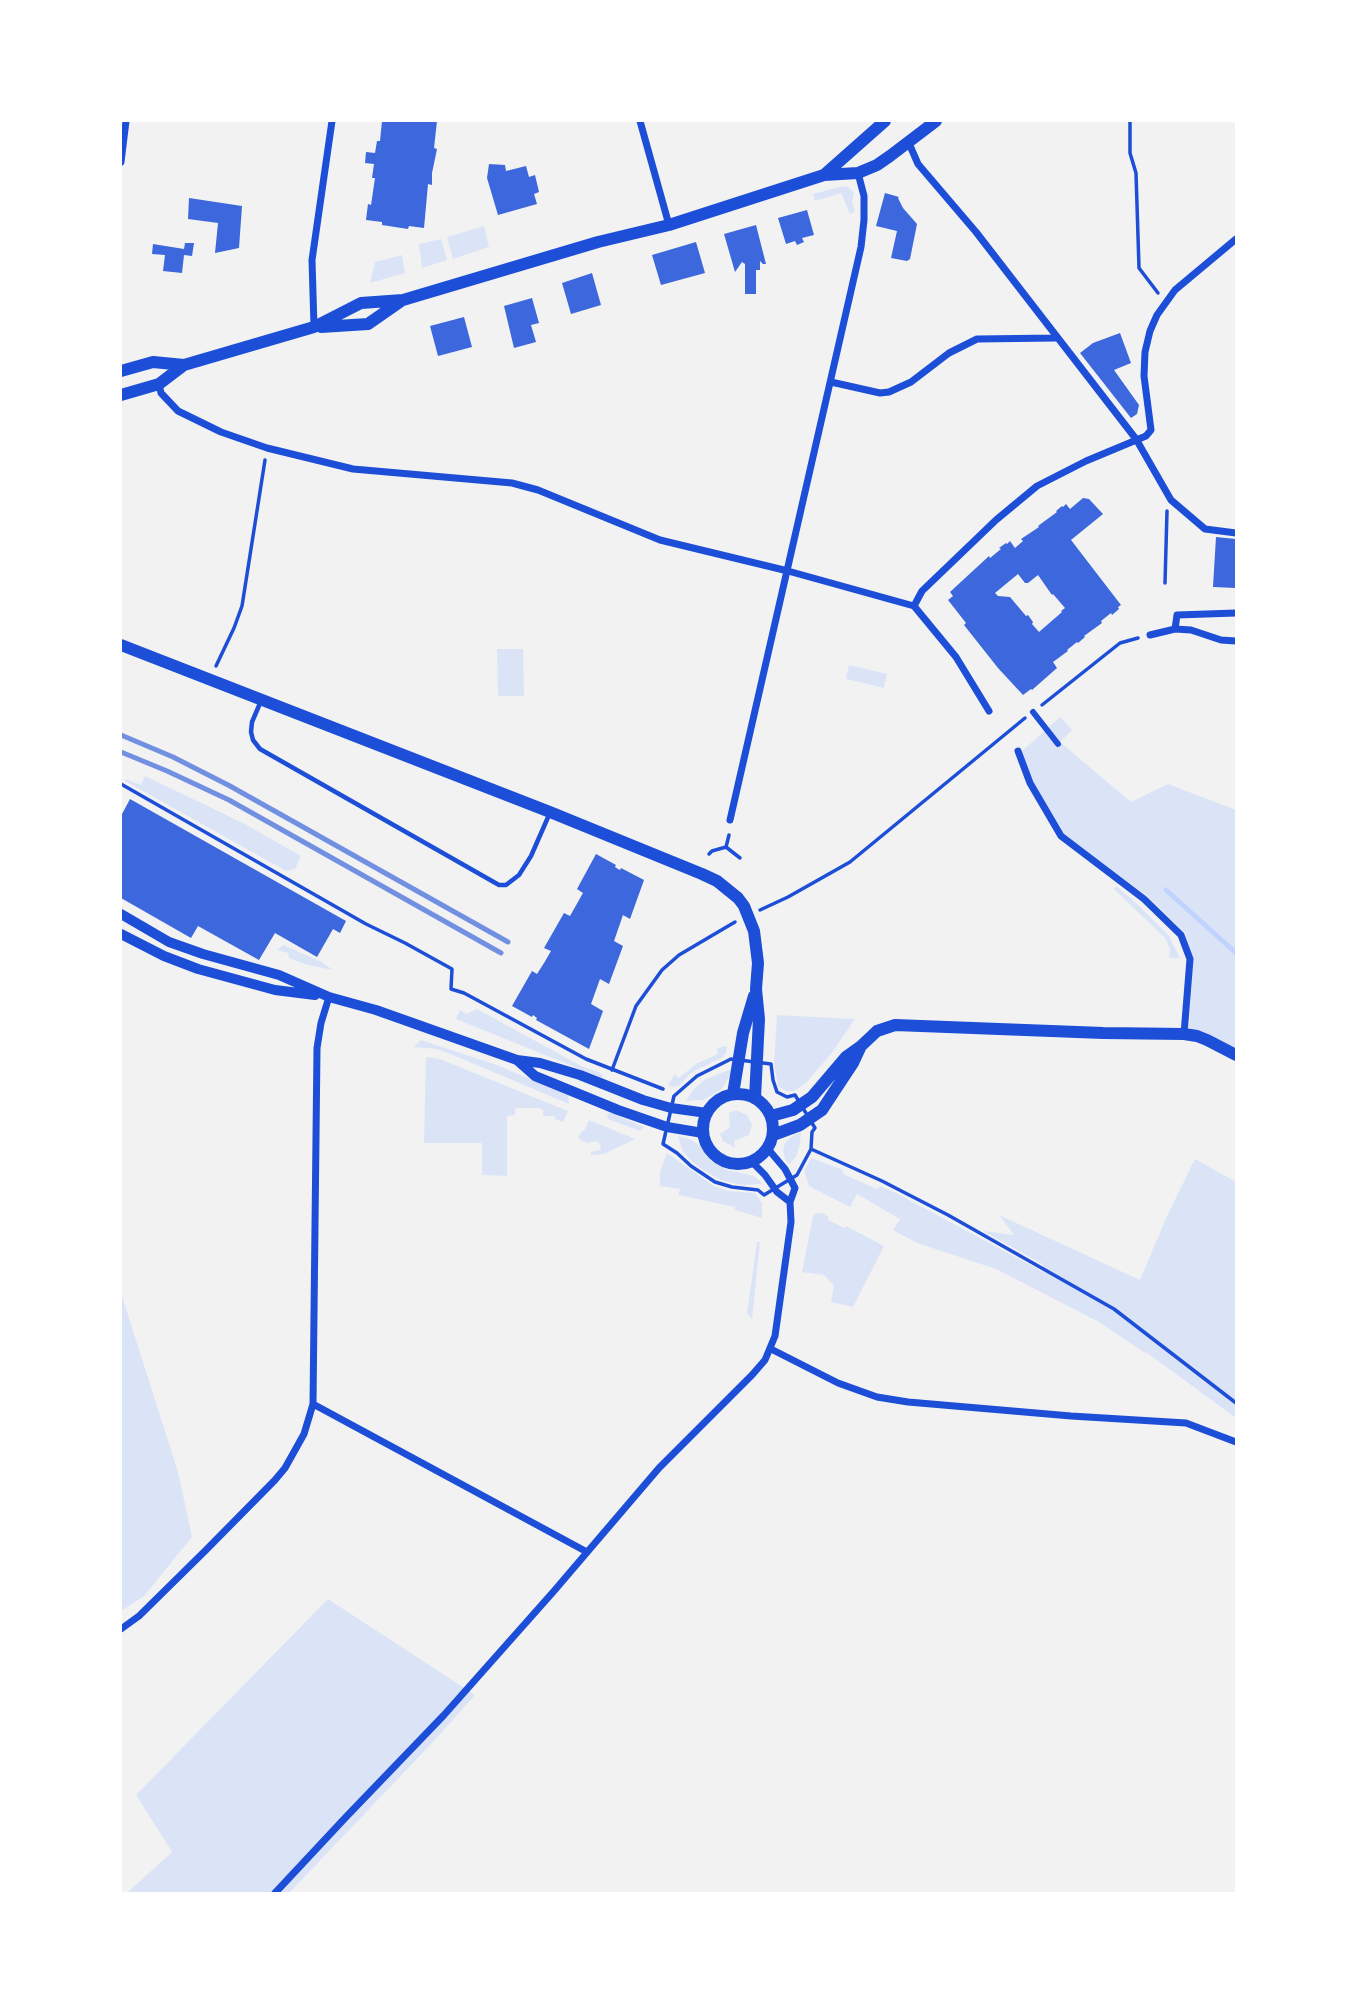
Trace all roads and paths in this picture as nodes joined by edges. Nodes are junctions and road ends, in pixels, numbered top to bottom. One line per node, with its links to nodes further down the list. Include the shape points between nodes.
1 (126, 121): 9 (street)
2 (332, 121): 16 (street, via 312,260)
3 (640, 121): 12 (street)
4 (885, 121): 11 (main road)
5 (925, 121): 8 (street)
6 (936, 121): 8 (main road)
7 (1130, 121): 15 (path, via 1139,268)
8 (913, 137): 10 (main road, via 877,165); 17 (street, via 918,164)
9 (121, 162)
10 (858, 173): 11 (main road); 20 (street, via 864,196 861,247)
11 (824, 174): 12 (main road)
12 (669, 225): 14 (main road)
13 (1236, 239): 15 (street, via 1187,278)
14 (403, 300): 16 (main road, via 361,303); 16 (main road, via 368,324)
15 (1165, 304): 23 (street, via 1145,352 1151,430)
16 (314, 327): 18 (main road)
17 (1056, 338): 20 (street, via 977,339 889,392); 23 (street)
18 (184, 365): 19 (main road, via 153,362); 21 (main road)
19 (121, 371)
20 (831, 382): 27 (street)
21 (159, 384): 22 (main road); 27 (street, via 161,393 178,411 267,448 353,469 512,483 660,540)
22 (121, 394)
23 (1136, 439): 25 (street); 29 (street, via 1037,486 922,591)
24 (265, 463): 35 (path, via 242,606)
25 (1171, 500): 26 (street, via 1205,529); 28 (path)
26 (1236, 533)
27 (788, 571): 29 (street); 43 (street)
28 (1165, 583)
29 (914, 606): 37 (street, via 956,657)
30 (1236, 613): 31 (street, via 1177,615)
31 (1175, 629): 32 (street); 33 (street)
32 (1150, 635): 38 (path, via 1120,643)
33 (1236, 641)
34 (121, 645): 36 (main road)
35 (218, 663)
36 (262, 700): 42 (main road); 42 (lane, via 251,732 260,749 499,885 519,876)
37 (989, 711)
38 (1033, 712): 39 (street); 49 (path, via 850,862)
39 (1058, 744)
40 (1017, 751): 53 (street, via 1061,836 1144,899 1181,935 1190,959)
41 (121, 784): 59 (path, via 452,969 451,989)
42 (550, 812): 49 (main road, via 710,877 738,898)
43 (730, 820)
44 (729, 835): 45 (path)
45 (726, 847): 46 (path); 47 (path)
46 (709, 855)
47 (740, 858)
48 (121, 914): 52 (street, via 169,942 279,975)
49 (749, 915): 51 (main road, via 757,947); 59 (path, via 693,946 662,970 636,1006)
50 (121, 934): 52 (street, via 198,969 275,990)
51 (756, 989): 60 (main road); 62 (main road)
52 (329, 997): 56 (street); 75 (street, via 317,1048)
53 (1184, 1034): 54 (main road, via 895,1025 877,1031); 55 (main road, via 1197,1035)
54 (860, 1047): 64 (main road, via 813,1097 793,1110); 66 (main road, via 822,1110)
55 (1236, 1055)
56 (517, 1060): 63 (street, via 580,1075 657,1104); 65 (street, via 535,1076 618,1110 660,1125)
57 (733, 1060): 59 (path, via 697,1076 674,1096)
58 (771, 1064): 61 (path, via 777,1092)
59 (612, 1070)
60 (733, 1094): 62 (main road); 63 (main road)
61 (795, 1095)
62 (755, 1098): 64 (main road)
63 (707, 1113): 65 (main road)
64 (771, 1116): 66 (main road)
65 (703, 1133): 69 (main road, via 709,1150 718,1158 734,1165)
66 (774, 1135): 68 (main road)
67 (663, 1144): 71 (path, via 715,1182 764,1195)
68 (768, 1149): 69 (main road); 72 (street, via 794,1184)
69 (752, 1162): 72 (street)
70 (797, 1175): 74 (path, via 811,1149 883,1181 1114,1309)
71 (768, 1192)
72 (790, 1202): 73 (street, via 790,1232)
73 (771, 1349): 76 (street, via 877,1397 1186,1423); 77 (street)
74 (1236, 1403)
75 (313, 1404): 77 (street); 78 (street, via 304,1434 279,1475)
76 (1236, 1442)
77 (587, 1552): 79 (street, via 444,1715)
78 (121, 1629)
79 (275, 1893)

